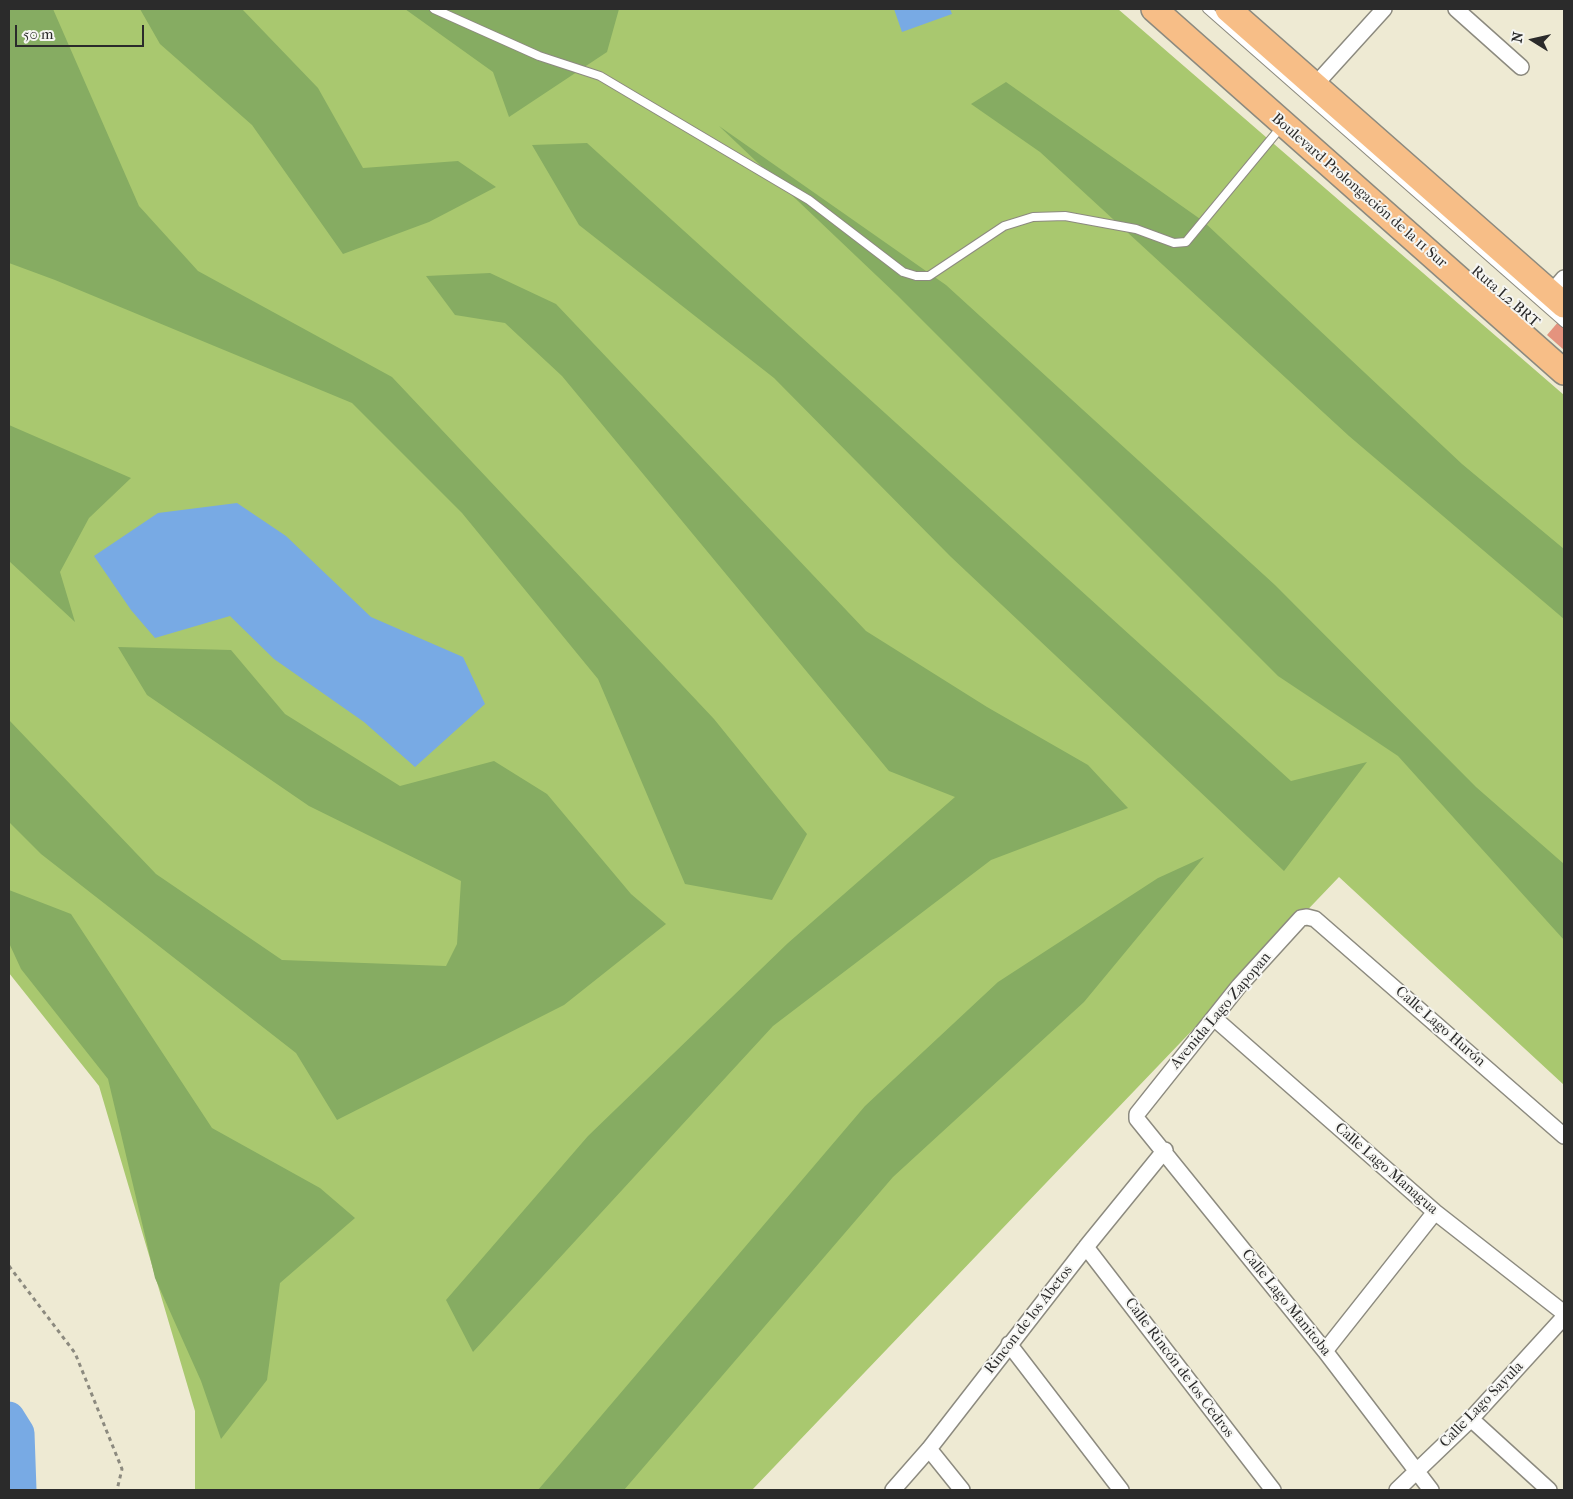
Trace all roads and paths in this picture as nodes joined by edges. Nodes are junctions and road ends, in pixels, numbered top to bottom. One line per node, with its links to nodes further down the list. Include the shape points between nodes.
1 (434, 9): 10 (lane, via 539,56 600,76 809,200 903,272 916,276 929,276 1004,226 1033,217 1066,216 1136,229 1174,243 1186,242)
2 (1154, 9): 10 (main road, Boulevard Prolongación de la 11 Sur)
3 (1158, 9): 13 (lane, Ruta L2 BRT)
4 (1207, 9): 12 (lane, Ruta L2 BRT)
5 (1228, 9): 9 (main road)
6 (1384, 9): 9 (street)
7 (1456, 9): 8 (street)
8 (1521, 67)
9 (1316, 86): 11 (main road)
10 (1284, 124): 14 (main road, Boulevard Prolongación de la 11 Sur)
11 (1560, 292)
12 (1564, 323)
13 (1564, 367)
14 (1564, 372)
15 (1315, 919): 16 (street, Avenida Lago Zapopan, via 1301,918); 18 (street, Calle Lago Hurón)
16 (1214, 1018): 17 (street, Avenida Lago Zapopan, via 1137,1114); 20 (street, Calle Lago Managua)
17 (1137, 1119): 19 (street, Calle Lago Manitoba)
18 (1564, 1136)
19 (1165, 1150): 21 (street, Rincon de los Abetos); 25 (street, Calle Lago Manitoba)
20 (1435, 1212): 23 (street, Calle Lago Managua); 25 (street)
21 (1086, 1246): 24 (street, Rincon de los Abetos); 33 (street, Calle Rincón de los Cedros)
22 (9, 1266): 29 (path, via 75,1353 122,1469)
23 (1564, 1315): 26 (street, Calle Lago Sayula)
24 (1009, 1344): 27 (street, Rincon de los Abetos); 32 (street)
25 (1325, 1351): 28 (street, Calle Lago Manitoba)
26 (1471, 1419): 28 (street, Calle Lago Sayula); 36 (street)
27 (929, 1449): 30 (street, Rincon de los Abetos); 31 (street)
28 (1416, 1471): 34 (street, Calle Lago Sayula); 35 (street, Calle Lago Manitoba)
29 (118, 1490)
30 (893, 1490)
31 (962, 1490)
32 (1121, 1490)
33 (1272, 1490)
34 (1397, 1490)
35 (1431, 1490)
36 (1549, 1490)

